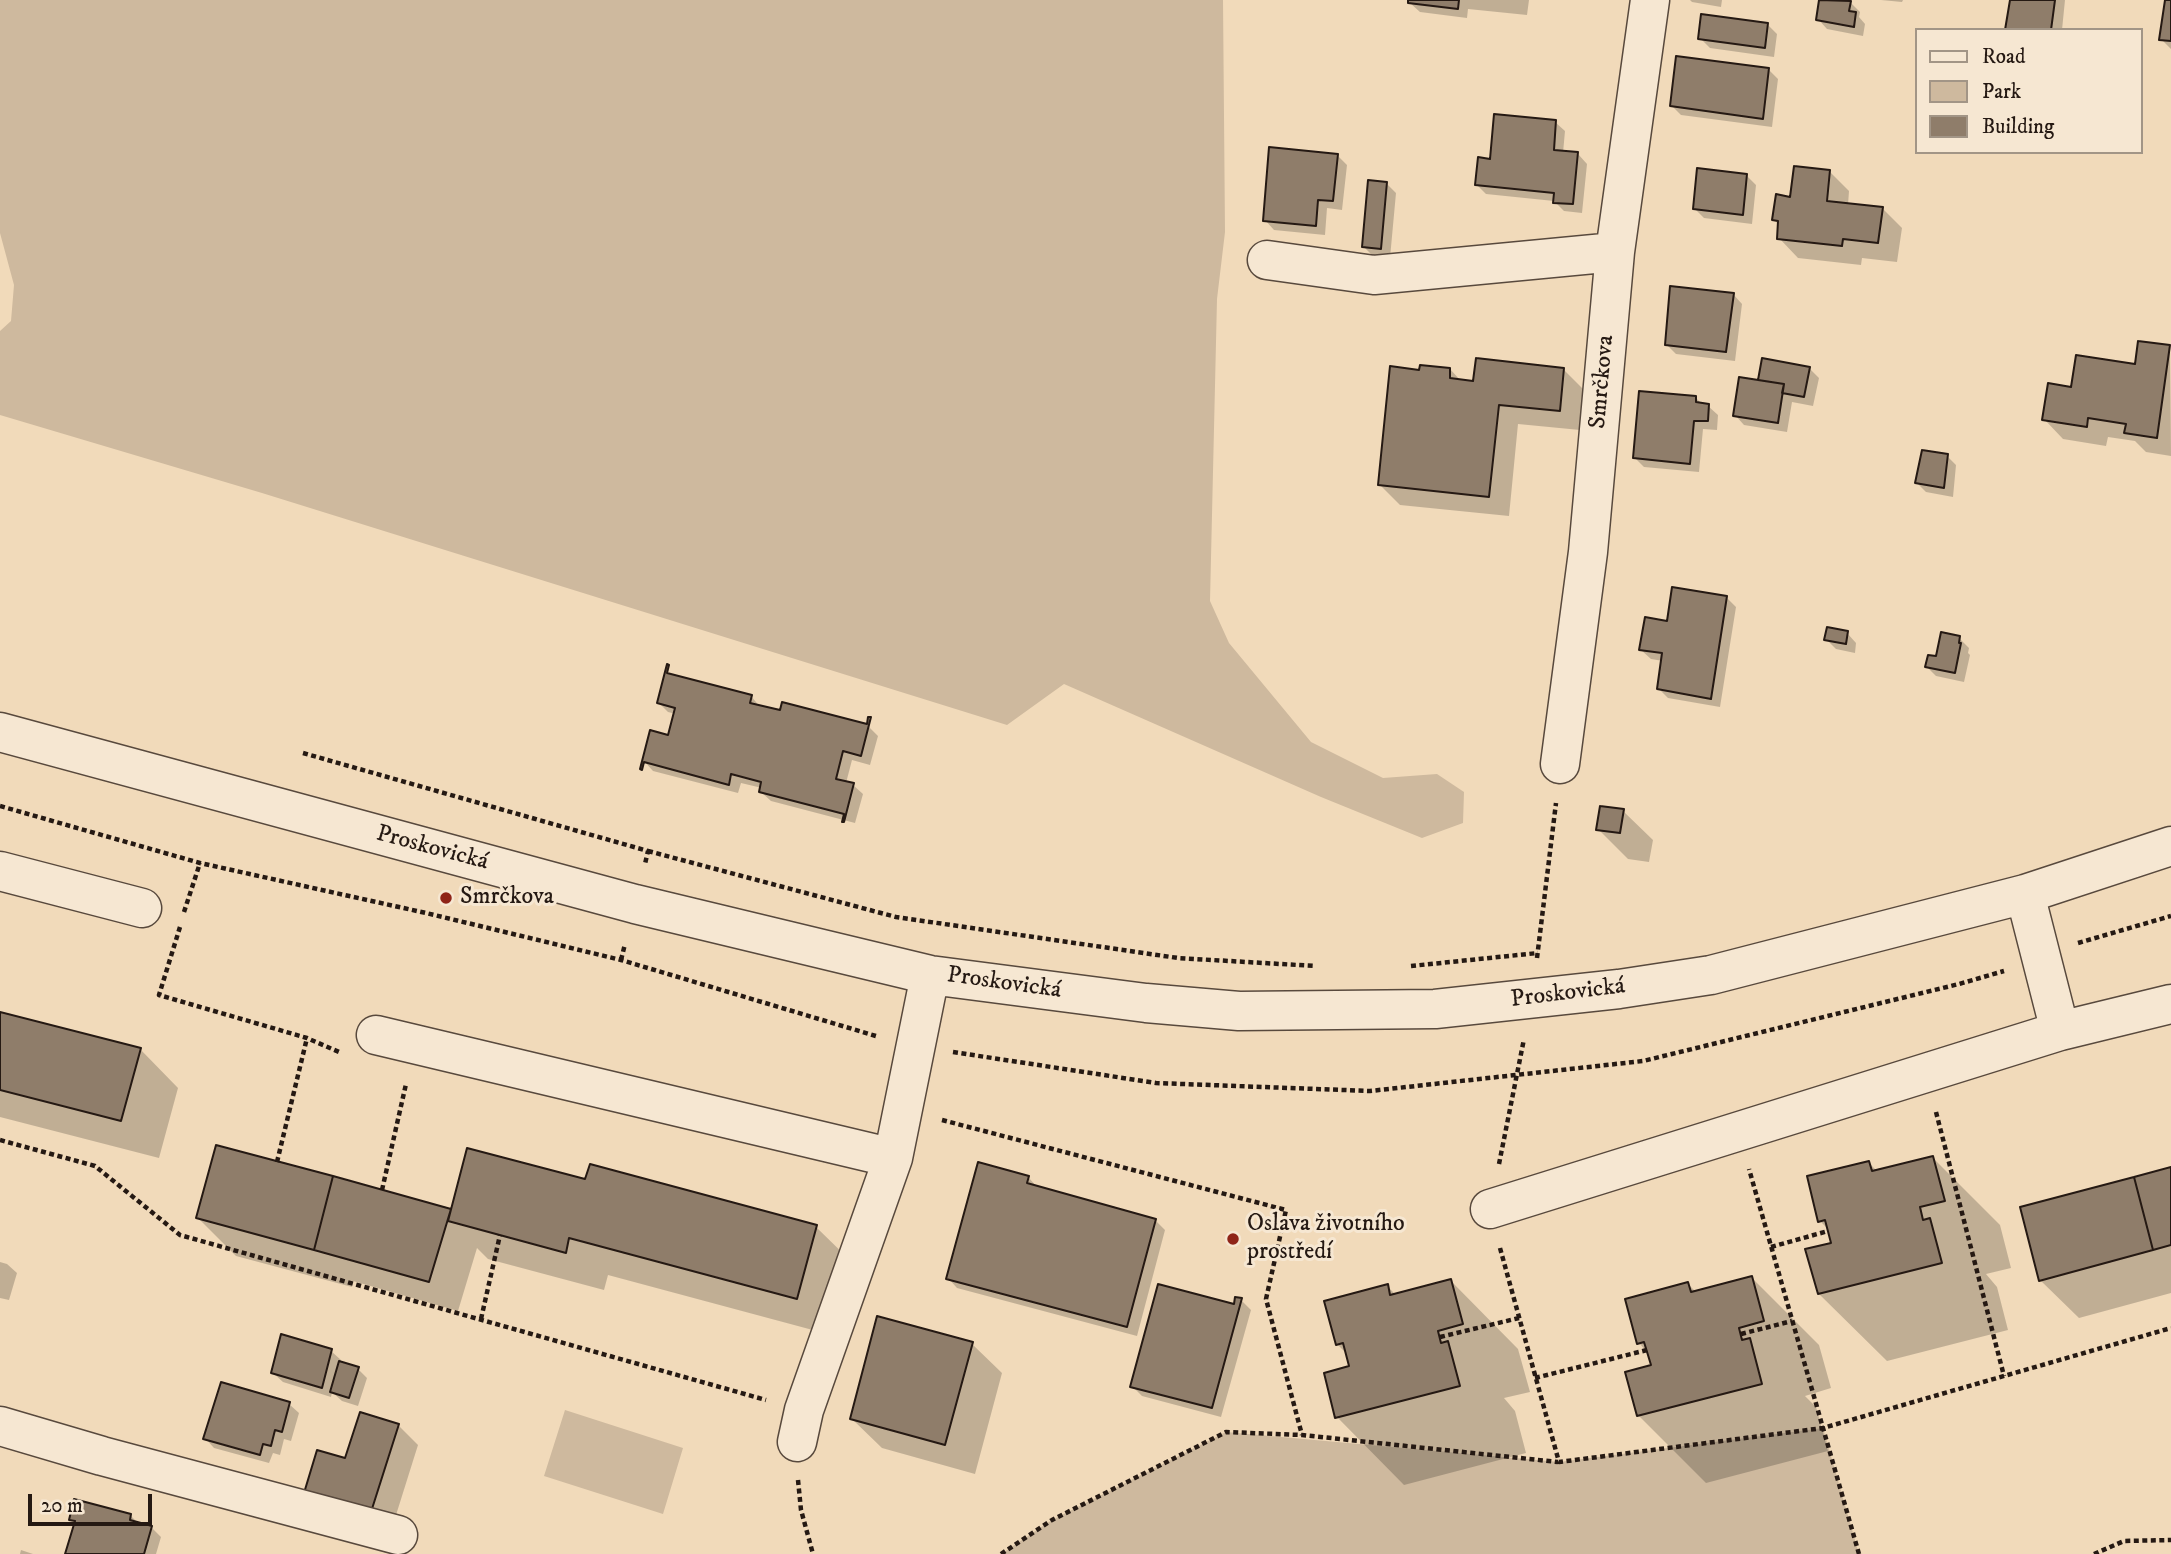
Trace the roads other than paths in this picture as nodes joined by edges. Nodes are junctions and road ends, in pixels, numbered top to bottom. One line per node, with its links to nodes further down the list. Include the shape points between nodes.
1 (1650, 0): 2 (street, Smrčkova)
2 (1615, 252): 3 (street, via 1374,275); 5 (street, Smrčkova, via 1588,552)
3 (1267, 260)
4 (0, 732): 10 (street, Proskovická, via 635,904)
5 (1560, 764)
6 (2171, 846): 8 (street, Proskovická)
7 (0, 871): 9 (street)
8 (2025, 894): 10 (street, Proskovická, via 1711,975 1435,1009 1239,1011); 12 (street)
9 (142, 908)
10 (930, 975): 14 (street)
11 (2171, 1004): 12 (street)
12 (2060, 1031): 15 (street)
13 (376, 1035): 14 (street)
14 (893, 1158): 17 (street)
15 (1490, 1209)
16 (0, 1426): 18 (street)
17 (800, 1426)
18 (398, 1535)

